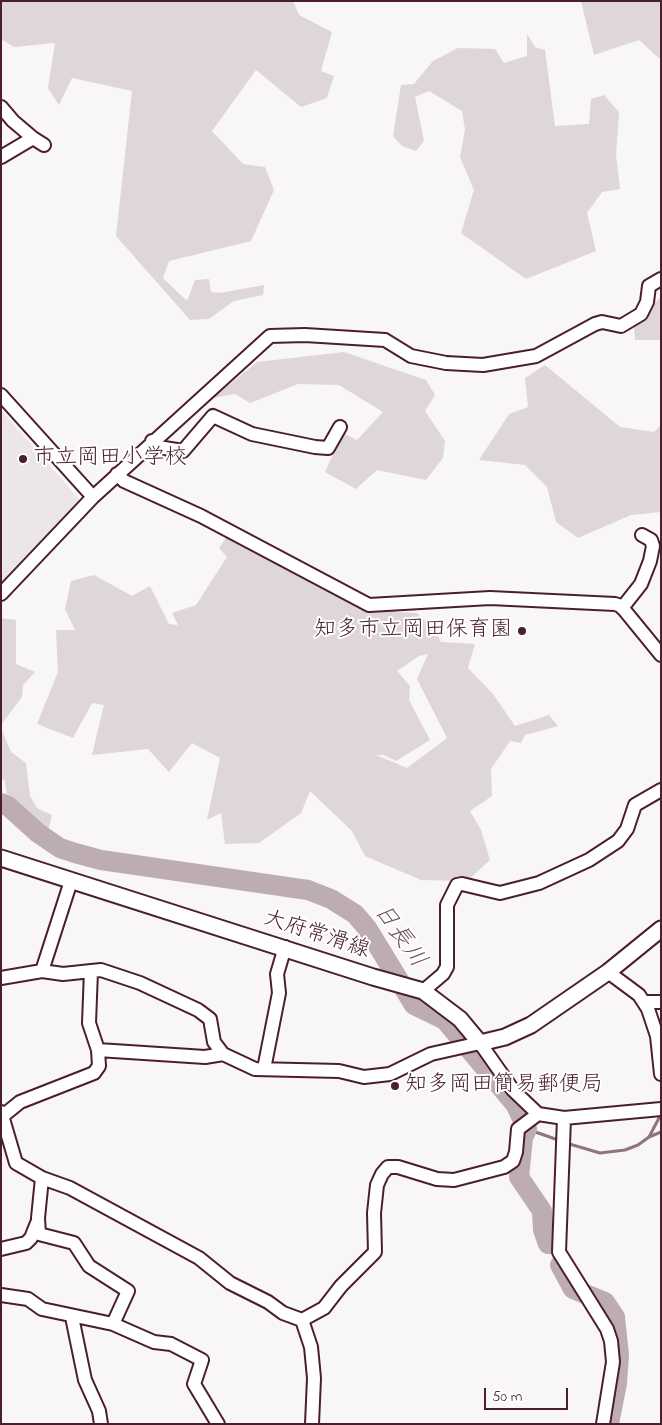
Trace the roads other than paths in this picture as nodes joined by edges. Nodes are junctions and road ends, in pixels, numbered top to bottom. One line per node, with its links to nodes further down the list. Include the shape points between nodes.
1 (1, 107): 2 (street, via 38,141)
2 (1, 157)
3 (661, 279): 6 (street, via 649,286 641,314 621,326 602,322 536,356 483,365 410,356 384,340 298,334 270,336)
4 (1, 395): 8 (street)
5 (340, 427): 6 (street, via 328,448 315,447 252,434 213,416 184,451 158,447)
6 (152, 441): 7 (street)
7 (117, 474): 8 (street); 11 (street, via 124,481 201,516 369,604 384,606 490,598 615,604)
8 (93, 496): 10 (street)
9 (642, 535): 11 (street, via 651,540 653,546 650,561 641,584)
10 (1, 594)
11 (622, 608): 12 (street)
12 (661, 655)
13 (661, 790): 22 (street, via 635,805 627,829 618,841 589,860 539,883 500,893 457,885 447,904 447,966 443,974)
14 (1, 858): 15 (main road, 大府常滑線)
15 (71, 880): 17 (main road, 大府常滑線); 18 (street)
16 (661, 929): 20 (main road)
17 (285, 948): 22 (main road, 大府常滑線); 28 (street, via 277,974 279,993)
18 (42, 970): 19 (street, via 63,974); 21 (street)
19 (91, 971): 26 (street, via 89,1023); 27 (street, via 101,970 140,983 198,1010 210,1019 214,1042)
20 (608, 972): 23 (street); 25 (main road, via 532,1025 505,1037)
21 (1, 978)
22 (423, 991): 25 (main road, 大府常滑線, via 460,1019)
23 (644, 1002): 24 (street); 29 (street, via 657,1036)
24 (661, 1002)
25 (472, 1045): 28 (street, via 432,1054 390,1074 364,1077 339,1071); 33 (street, via 513,1090)
26 (98, 1050): 27 (street, via 205,1057); 31 (street, via 99,1066 94,1073 20,1102)
27 (222, 1054): 28 (street, via 255,1069)
28 (264, 1069)
29 (661, 1074)
30 (661, 1109): 32 (street)
31 (2, 1114): 34 (street, via 16,1163)
32 (564, 1118): 33 (street); 44 (street, via 559,1252 597,1312 611,1341 612,1362)
33 (528, 1121): 39 (street, via 512,1161 504,1167 454,1180 388,1167 377,1185 375,1252 329,1303)
34 (42, 1178): 35 (street); 39 (street, via 70,1188 199,1258 230,1283)
35 (38, 1218): 36 (street, via 35,1231 26,1243); 40 (street, via 41,1236 74,1243 89,1266 128,1291)
36 (1, 1249)
37 (1, 1295): 38 (street, via 28,1298 42,1309)
38 (72, 1317): 40 (street); 41 (street, via 85,1380 99,1411)
39 (302, 1320): 43 (street, via 311,1347 314,1378)
40 (113, 1324): 42 (street, via 154,1342 171,1344 202,1360 194,1384)
41 (101, 1424)
42 (218, 1424)
43 (312, 1424)
44 (603, 1424)

